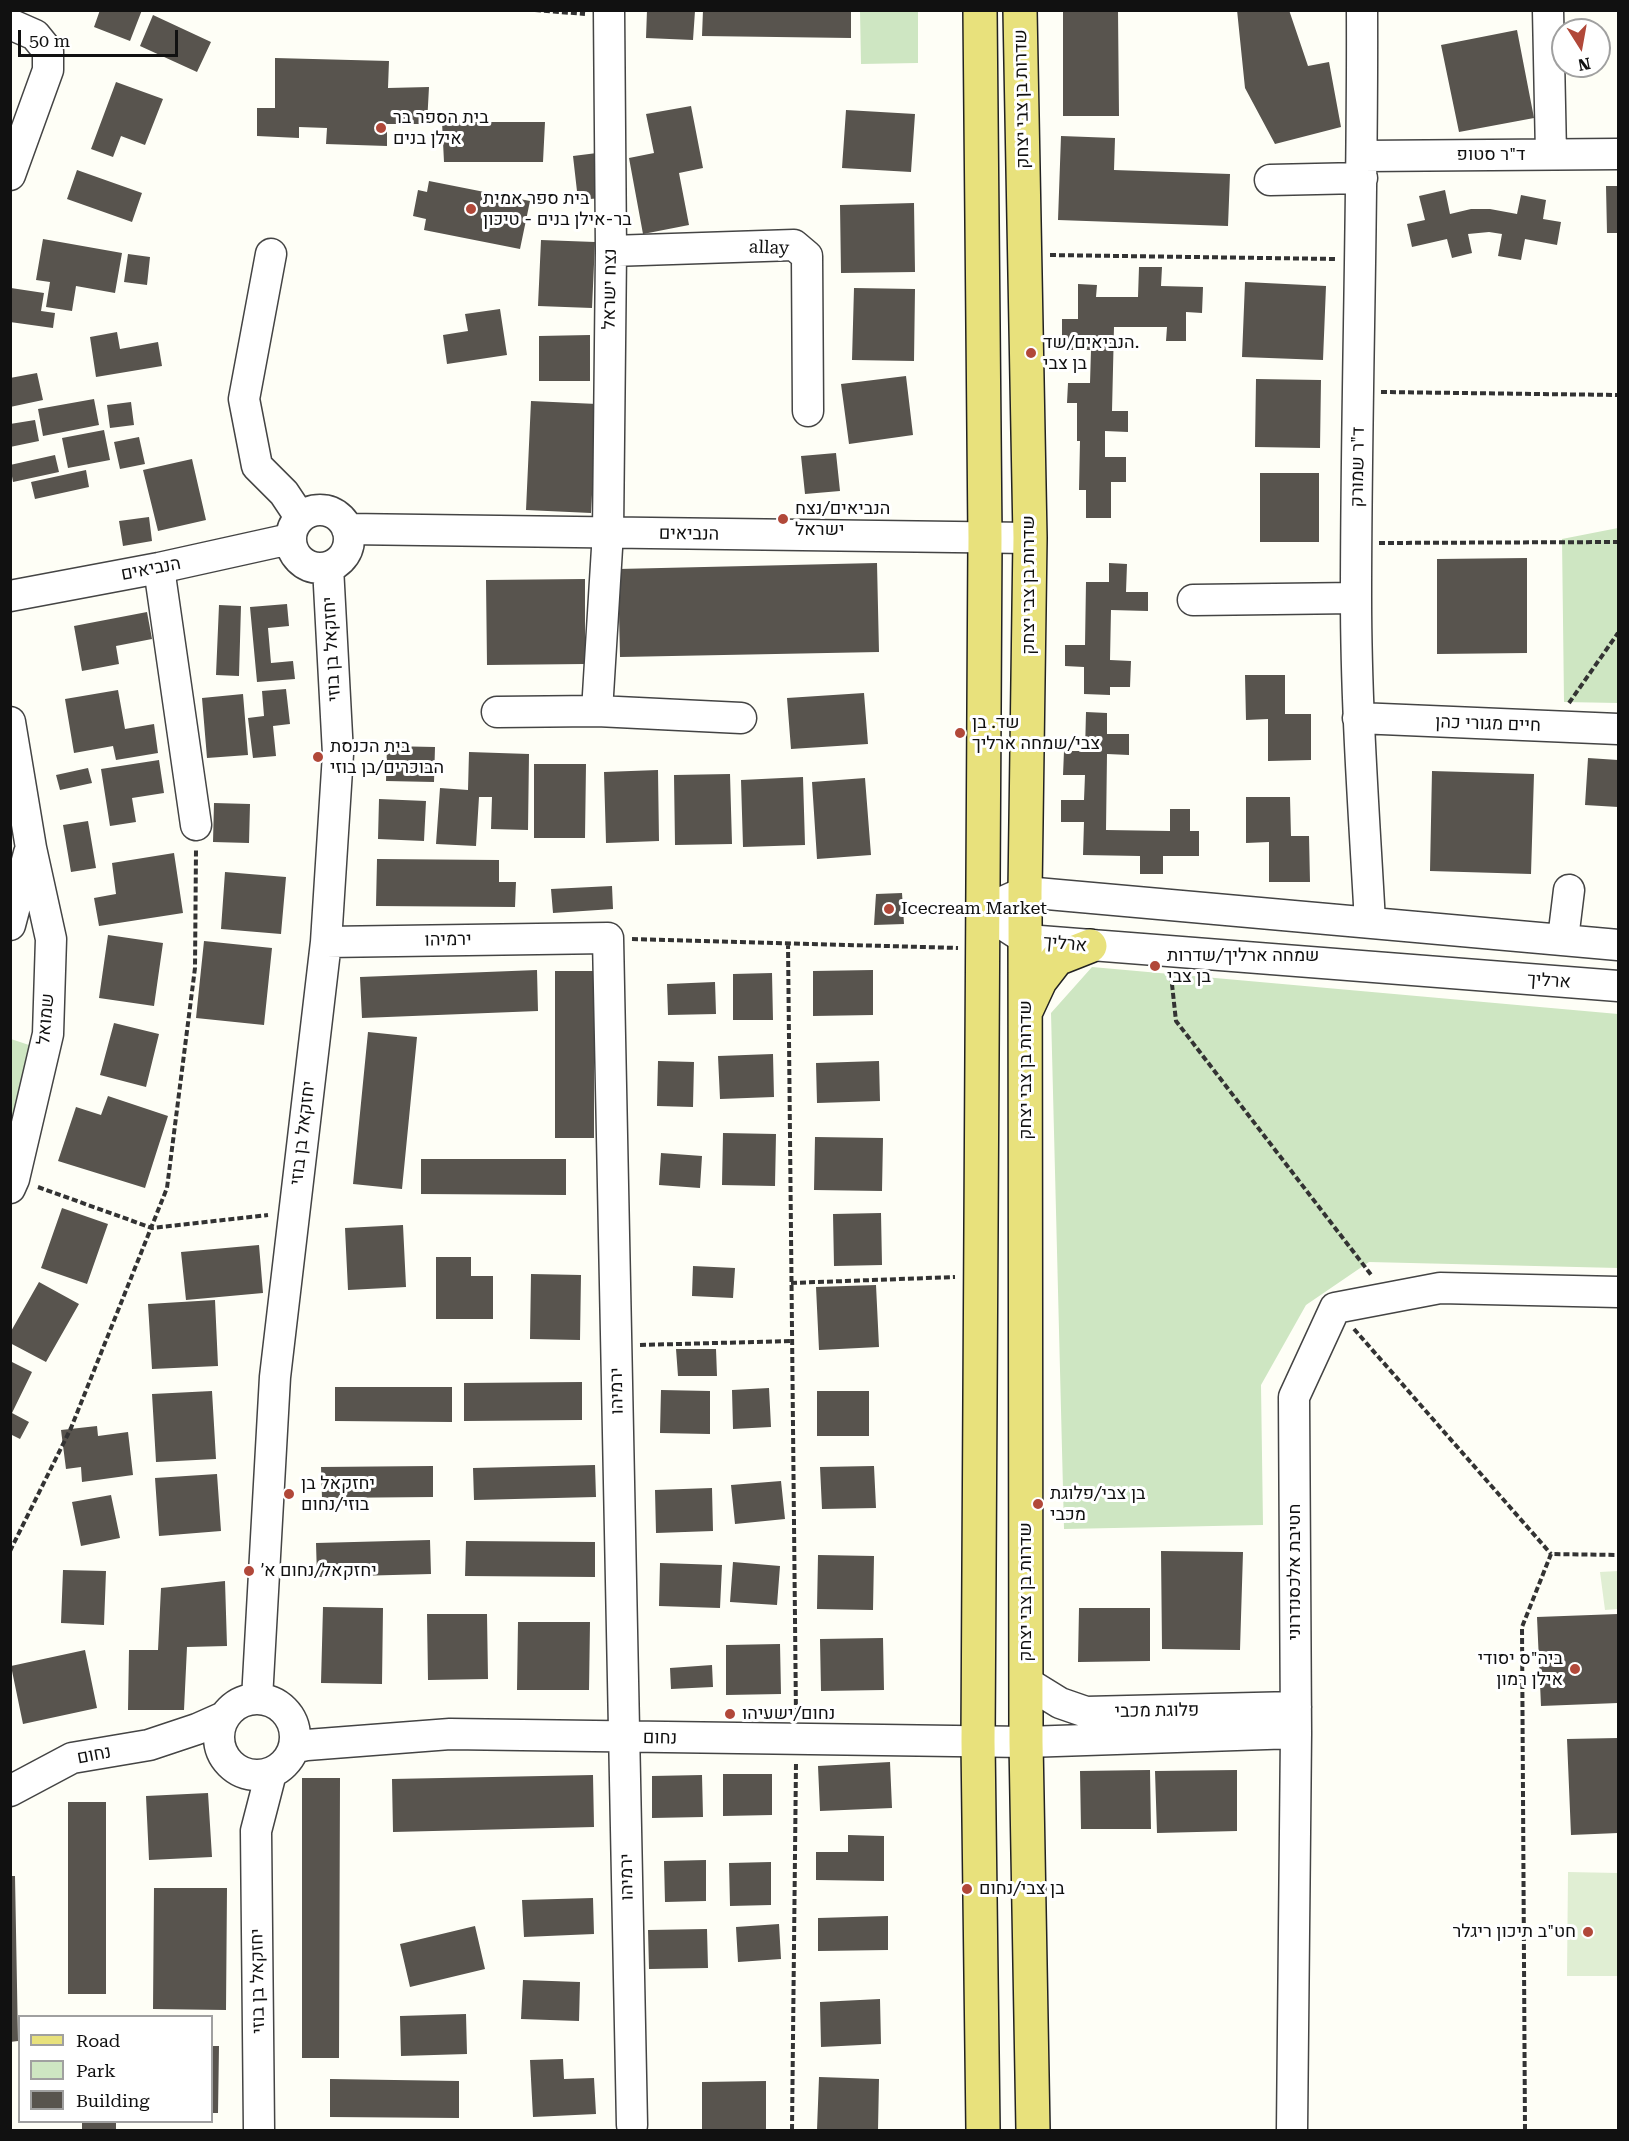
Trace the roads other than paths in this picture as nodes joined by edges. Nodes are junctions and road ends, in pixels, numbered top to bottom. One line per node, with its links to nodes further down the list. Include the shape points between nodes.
1 (980, 10): 18 (main road)
2 (1020, 10): 19 (main road, שדרות בן צבי יצחק)
3 (1362, 10): 9 (street, ד"ר שמורק)
4 (1548, 10): 7 (street)
5 (609, 13): 12 (street, נצח ישראל)
6 (10, 24): 10 (street, via 35,35 48,51 48,70)
7 (1551, 154): 8 (street, ד"ר סטופ); 9 (street, ד"ר סטופ)
8 (1618, 154)
9 (1362, 167): 11 (street, ד"ר סטופ); 23 (street, ד"ר שמורק)
10 (10, 175)
11 (1270, 180)
12 (611, 251): 14 (street, allay, via 794,245 807,256); 17 (street, נצח ישראל)
13 (271, 254): 15 (street, via 244,399 257,466 284,493)
14 (808, 411)
15 (295, 528): 16 (street, via 310,512 319,510 340,518); 20 (street, via 292,549 302,562); 21 (street, הנביאים)
16 (347, 529): 17 (street, הנביאים); 20 (street, via 350,538 346,552 339,562)
17 (608, 532): 18 (street, הנביאים); 25 (street, נצח ישראל)
18 (985, 538): 19 (street, הנביאים); 35 (main road)
19 (1030, 538): 34 (main road, שדרות בן צבי יצחק)
20 (328, 567): 40 (street, יחזקאל בן בוזי, via 338,754)
21 (159, 568): 22 (street, הנביאים); 31 (street)
22 (10, 596)
23 (1356, 598): 24 (street); 28 (street, ד"ר שמורק)
24 (1194, 600)
25 (597, 711): 26 (street); 27 (street)
26 (497, 712)
27 (741, 718)
28 (1358, 718): 30 (street, חיים מגורי כהן); 36 (street, ד"ר שמורק)
29 (10, 722): 32 (street, שמואל)
30 (1618, 729)
31 (196, 825)
32 (31, 848): 37 (street, שמואל); 45 (street, שמואל, via 51,939 48,1034)
33 (1569, 890): 38 (street)
34 (1025, 892): 35 (street); 36 (street); 39 (main road, שדרות בן צבי יצחק)
35 (981, 911): 39 (street, ארליך); 52 (main road)
36 (1370, 922): 38 (street)
37 (10, 925)
38 (1563, 939): 41 (street)
39 (1027, 940): 42 (street, ארליך); 44 (main road, שדרות בן צבי יצחק)
40 (326, 942): 48 (street, יחזקאל בן בוזי, via 276,1377); 51 (street, ירמיהו, via 608,938)
41 (1618, 945)
42 (1089, 946): 43 (street, ארליך); 44 (main road, via 1057,959 1040,981)
43 (1618, 986)
44 (1026, 1010): 47 (main road, שדרות בן צבי יצחק)
45 (12, 1183)
46 (1618, 1292): 50 (street, חטיבת אלכסנדרוני, via 1440,1288 1335,1308 1294,1397)
47 (1026, 1682): 50 (street, פלוגת מכבי, via 1060,1703 1086,1712); 53 (main road, שדרות בן צבי יצחק)
48 (257, 1699): 49 (street, via 238,1704); 55 (street, via 280,1706 288,1714 296,1736)
49 (224, 1717): 54 (street, נחום); 56 (street, via 219,1739)
50 (1296, 1720): 53 (street, פלוגת מכבי); 64 (street, חטיבת אלכסנדרוני)
51 (624, 1738): 52 (street, נחום); 55 (street, נחום, via 450,1734); 60 (street, ירמיהו)
52 (978, 1741): 53 (street, נחום); 62 (main road)
53 (1026, 1742): 63 (main road, שדרות בן צבי יצחק)
54 (149, 1745): 56 (street, נחום); 58 (street, נחום, via 72,1758)
55 (294, 1748): 57 (street, via 285,1763)
56 (229, 1760): 57 (street, via 254,1775); 59 (street, יחזקאל בן בוזי)
57 (271, 1773): 59 (street, יחזקאל בן בוזי)
58 (10, 1791)
59 (256, 1832): 61 (street, יחזקאל בן בוזי)
60 (632, 2125)
61 (259, 2130)
62 (983, 2130)
63 (1033, 2130)
64 (1292, 2130)

